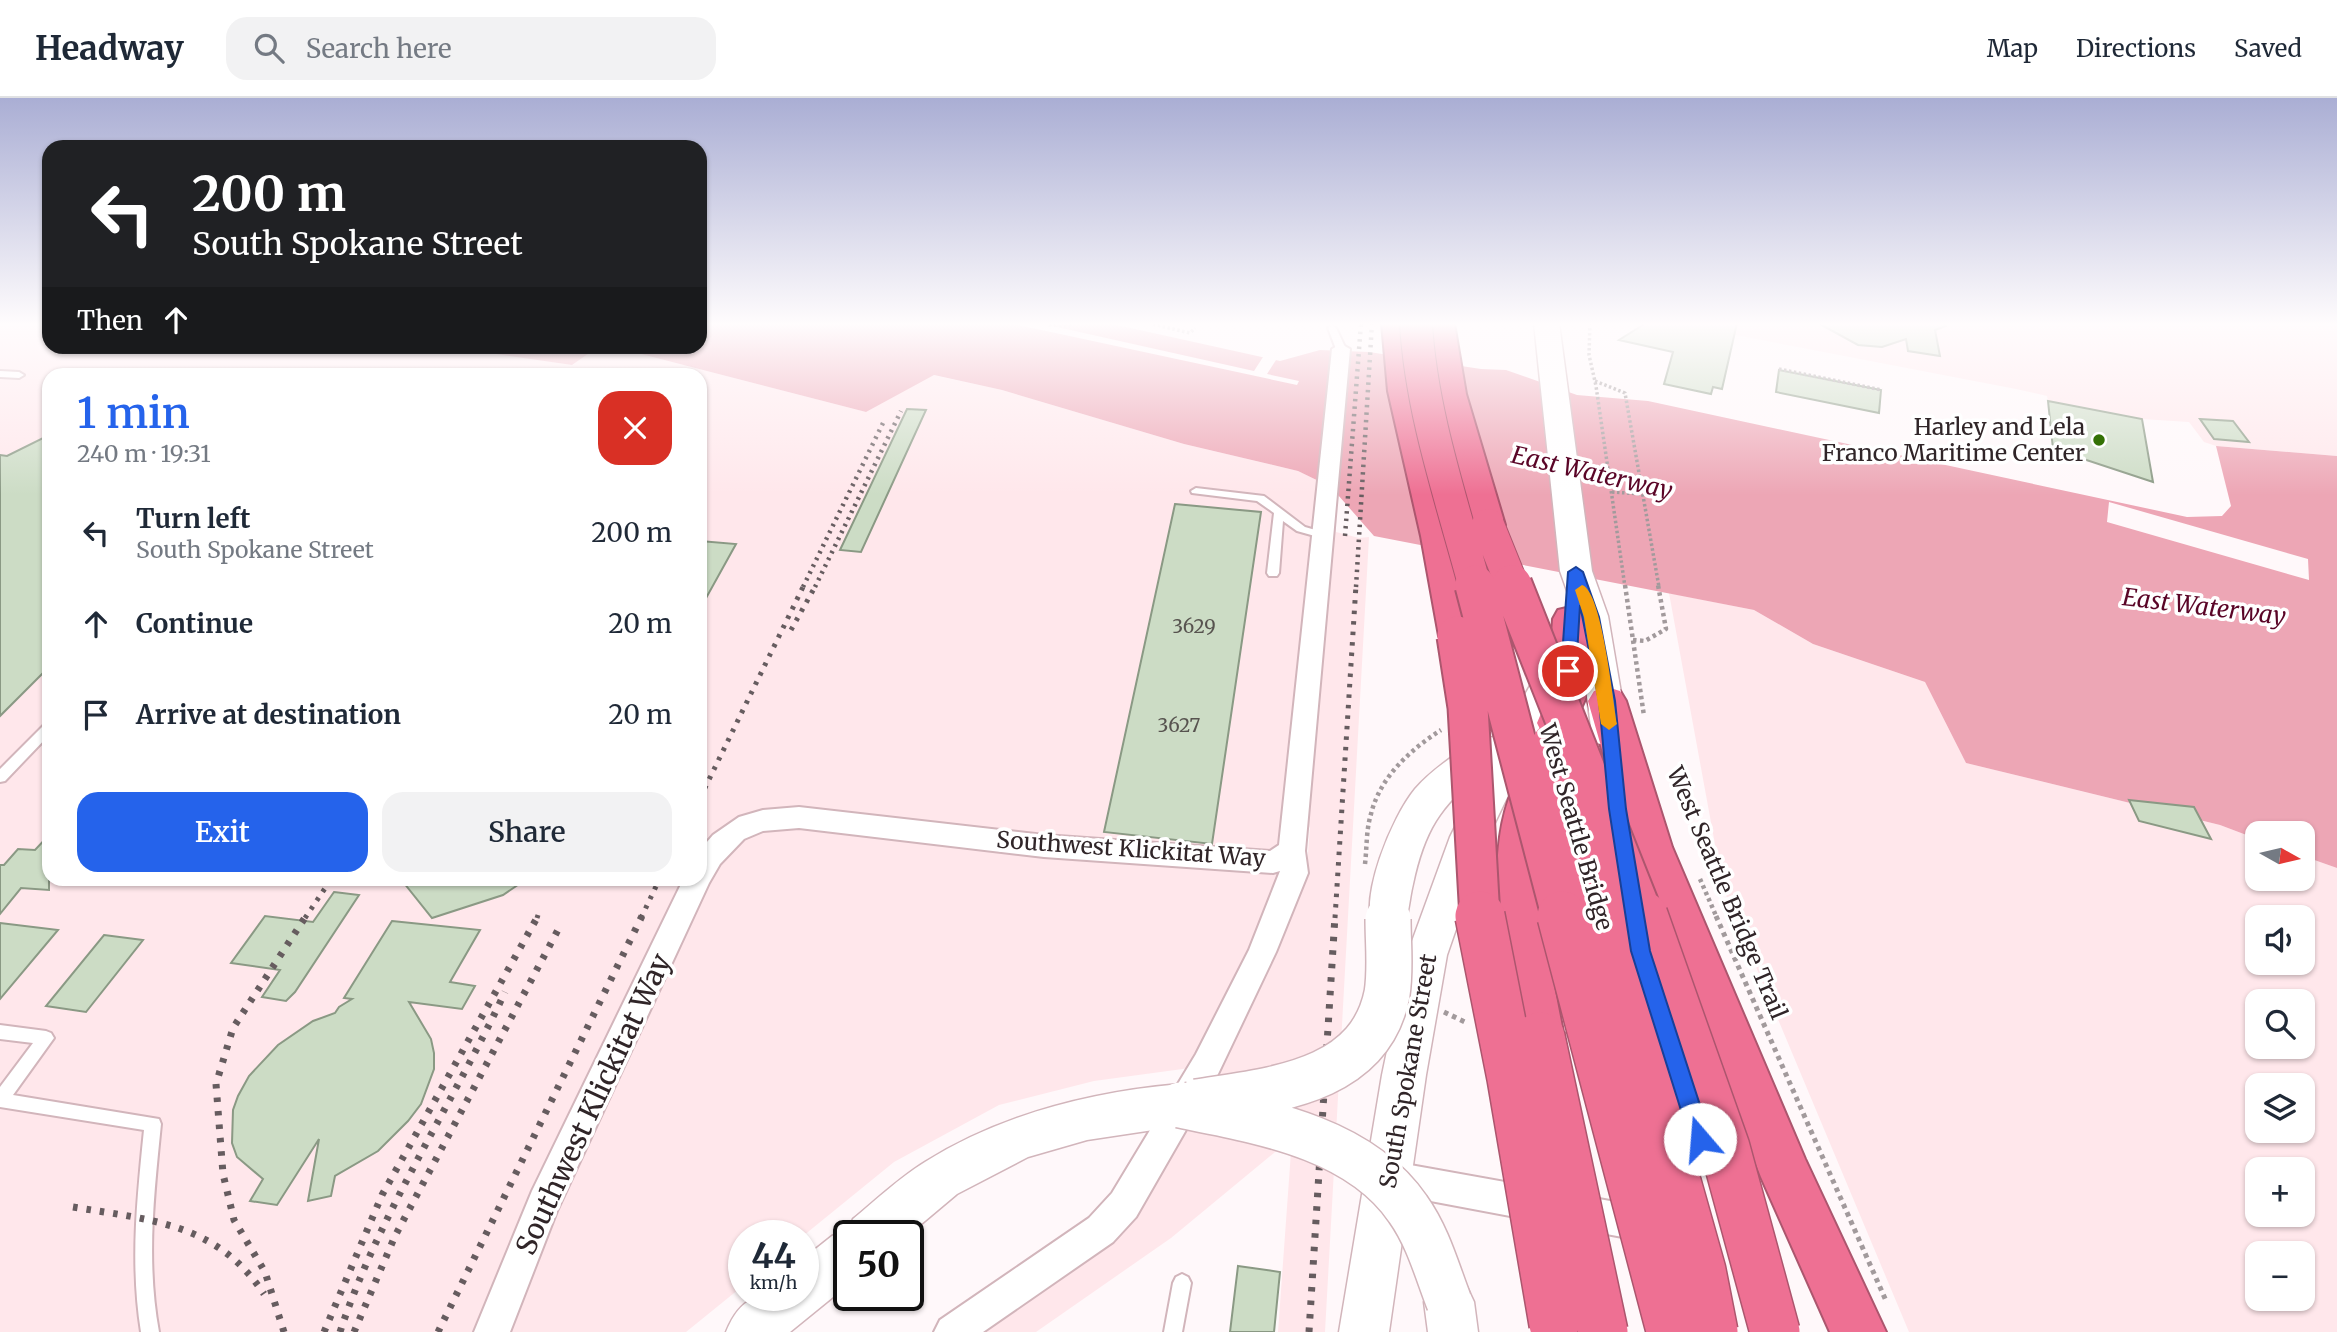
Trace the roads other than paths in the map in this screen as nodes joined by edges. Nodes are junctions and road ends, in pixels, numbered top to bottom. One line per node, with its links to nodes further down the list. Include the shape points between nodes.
1 (1338, 381): 9 (street, Southwest Klickitat Way)
2 (1401, 381): 38 (highway, bridge, via 1459,648 1468,707 1480,918)
3 (1423, 381): 40 (highway, West Seattle Bridge, bridge)
4 (1449, 381): 8 (highway, West Seattle Bridge)
5 (1554, 381): 10 (main road)
6 (1196, 491): 7 (lane, via 1260,498)
7 (1279, 512): 9 (lane, via 1301,529); 11 (lane)
8 (1488, 524): 41 (highway, West Seattle Bridge, bridge, via 1585,853); 43 (highway, bridge, via 1682,1021 1726,1150)
9 (1323, 527): 17 (street, Southwest Klickitat Way)
10 (1576, 572): 12 (main road, South Spokane Street); 13 (main road, via 1592,617)
11 (1273, 573)
12 (1571, 619): 14 (main road, South Spokane Street, via 1559,668); 39 (highway, bridge, via 1567,696 1542,754 1523,820 1517,888 1540,1037)
13 (1607, 701): 25 (main road, via 1617,809 1640,951); 29 (highway, via 1651,847)
14 (1526, 722): 22 (main road, bridge, via 1444,783 1425,803 1399,861 1390,895 1385,1002 1376,1024 1351,1056 1327,1074 1301,1084); 23 (main road, South Spokane Street, via 1469,837 1427,955)
15 (42, 734): 16 (lane)
16 (0, 777)
17 (1292, 851): 18 (street, Southwest Klickitat Way, via 1273,862 1044,846 787,817 754,820 733,831); 35 (street, via 1294,873 1262,952 1207,1064 1124,1205 1101,1230)
18 (707, 860)
19 (695, 886): 33 (street, Southwest Klickitat Way, via 544,1203)
20 (0, 1032): 21 (lane, via 46,1038)
21 (0, 1100): 32 (lane, via 153,1124 144,1219 145,1309)
22 (1180, 1105): 24 (main road, via 1068,1122 1006,1144 941,1178); 31 (main road, bridge, via 1307,1138 1362,1163 1402,1200 1426,1242)
23 (1388, 1177): 25 (street, via 1623,1222); 37 (main road, South Spokane Street)
24 (890, 1220)
25 (1726, 1234): 42 (main road)
26 (833, 1266): 27 (main road)
27 (819, 1277)
28 (1182, 1283): 36 (lane)
29 (1847, 1310)
30 (777, 1311): 34 (main road)
31 (1451, 1317)
32 (150, 1332)
33 (492, 1332)
34 (751, 1332)
35 (951, 1332)
36 (1173, 1332)
37 (1364, 1332)
38 (1556, 1332)
39 (1603, 1332)
40 (1671, 1332)
41 (1713, 1332)
42 (1751, 1332)
43 (1775, 1332)

